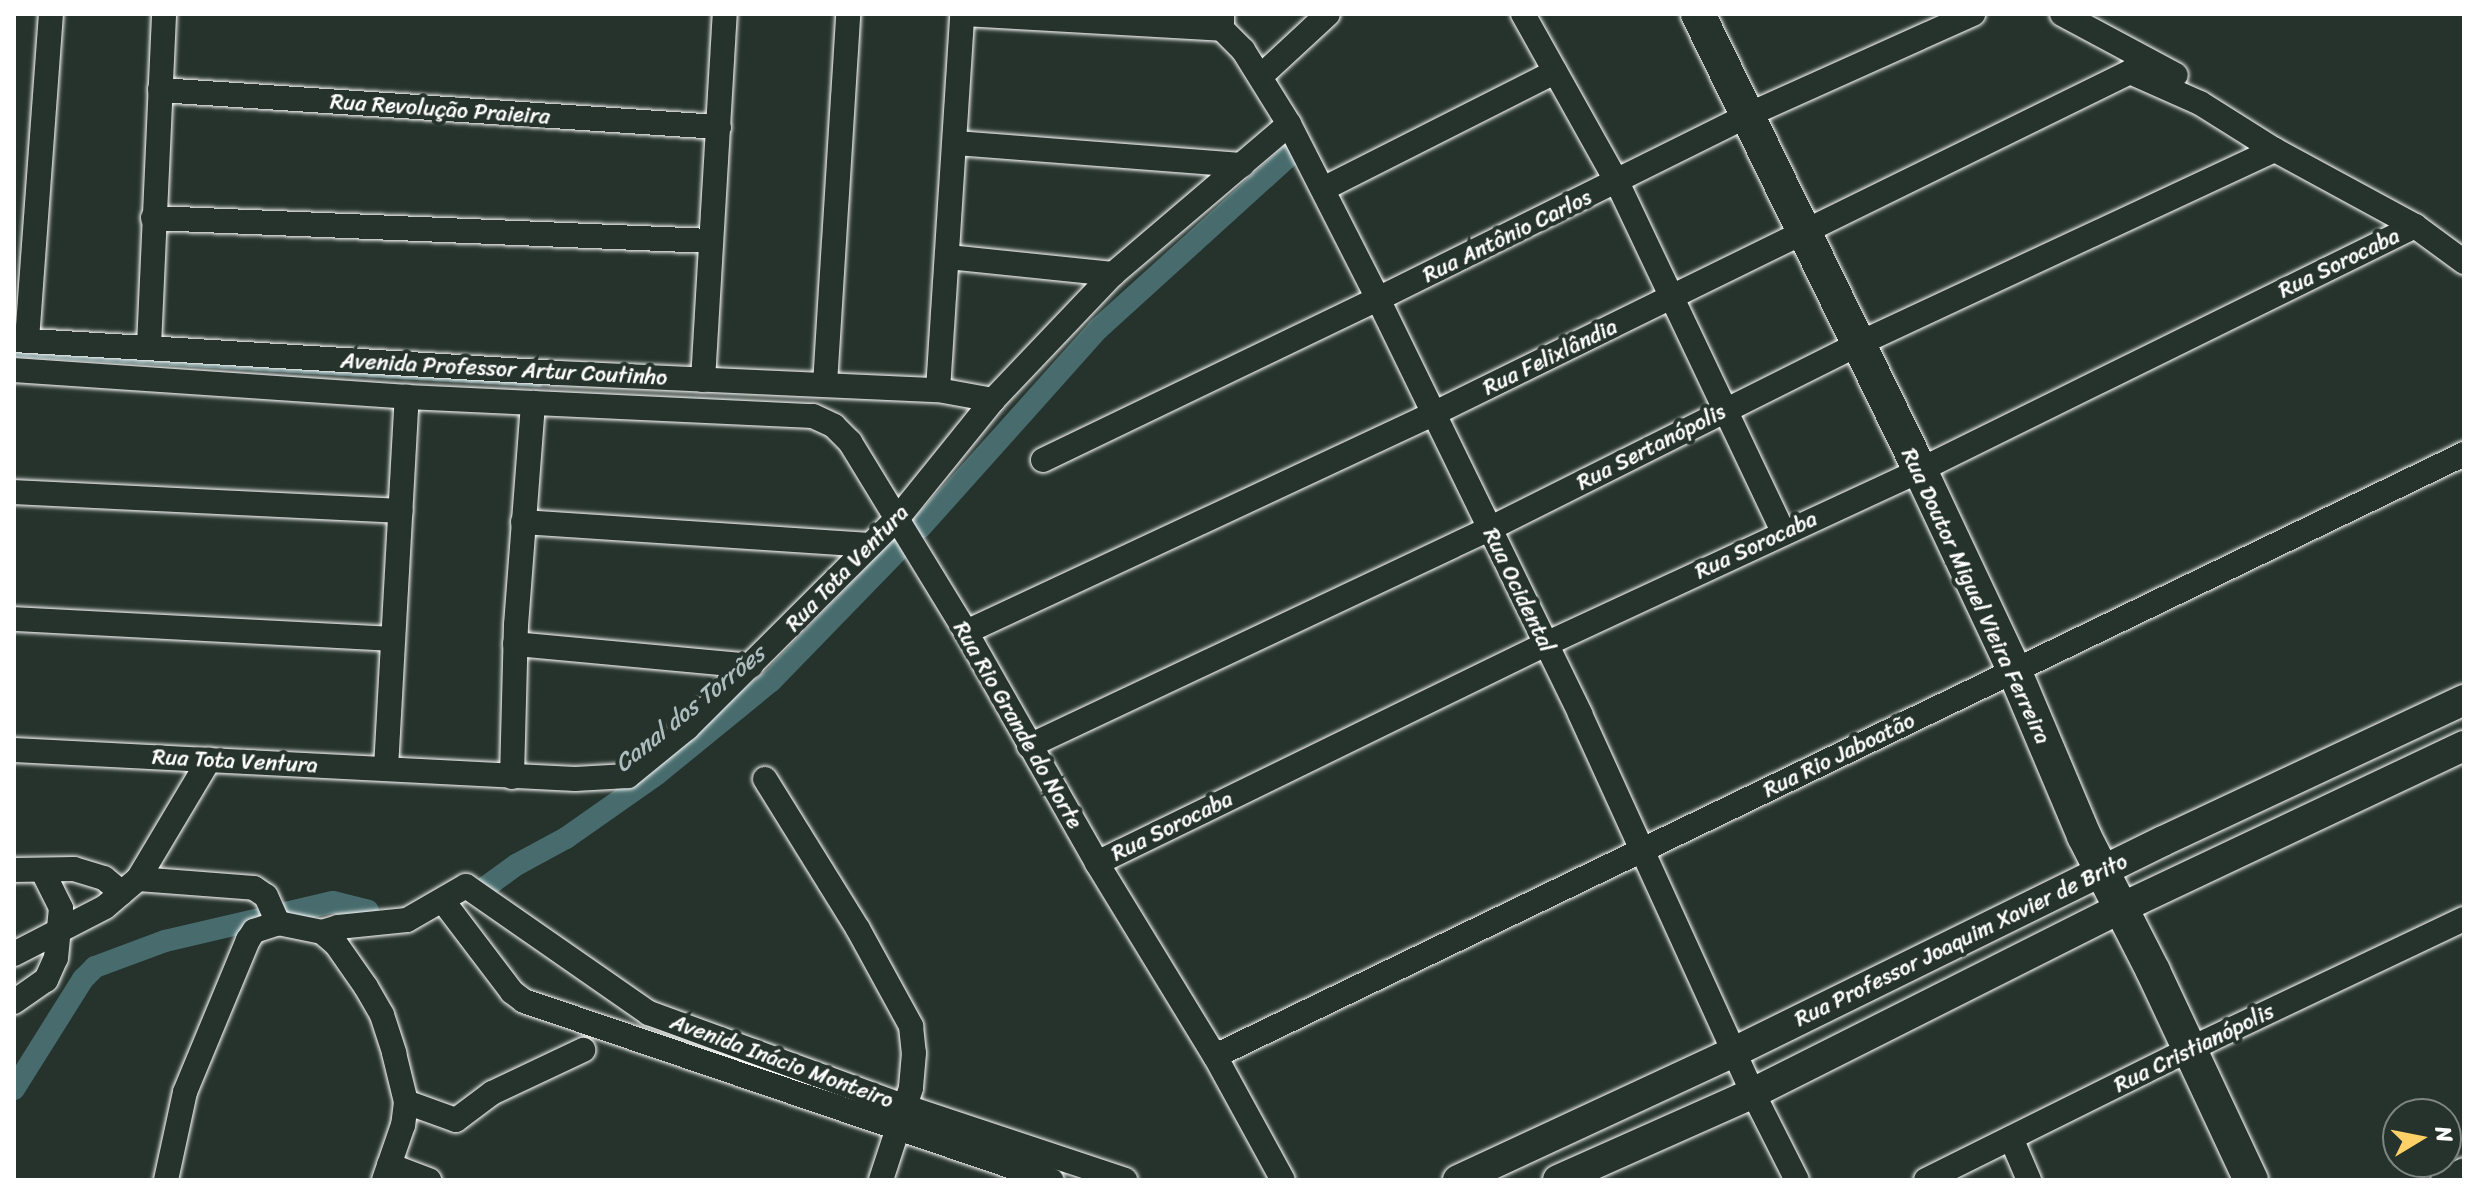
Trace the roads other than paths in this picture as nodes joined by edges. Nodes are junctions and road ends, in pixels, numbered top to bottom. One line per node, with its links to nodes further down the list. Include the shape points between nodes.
1 (51, 14): 34 (street)
2 (164, 14): 16 (street)
3 (725, 14): 19 (street)
4 (848, 14): 39 (street)
5 (963, 14): 11 (street); 20 (street)
6 (1328, 14): 14 (street)
7 (1523, 14): 13 (street)
8 (1698, 14): 17 (main road, Rua Doutor Miguel Vieira Ferreira)
9 (1973, 14): 17 (street, Rua Antônio Carlos)
10 (2062, 14): 15 (street)
11 (1102, 18): 12 (street)
12 (1222, 22): 14 (street, Rua Ocidental)
13 (1555, 72): 23 (street); 24 (street)
14 (1261, 76): 18 (street, Rua Ocidental)
15 (2205, 89)
16 (160, 90): 19 (street, Rua Revolução Praieira); 25 (street)
17 (1748, 115): 23 (street, Rua Antônio Carlos); 27 (main road, Rua Doutor Miguel Vieira Ferreira)
18 (1289, 124): 22 (street, Rua Tota Ventura); 24 (street, Rua Ocidental)
19 (719, 127): 28 (street)
20 (955, 143): 22 (street); 29 (street)
21 (2275, 150): 26 (street); 27 (street, Rua Felixlândia, via 2200,103 2130,72); 35 (street, Rua Sertanópolis)
22 (1242, 165): 31 (street, Rua Tota Ventura)
23 (1617, 182): 32 (street); 33 (street, Rua Antônio Carlos)
24 (1323, 189): 33 (street, Rua Ocidental)
25 (153, 218): 28 (street); 36 (street)
26 (2415, 226): 30 (street); 48 (street, Rua Sorocaba)
27 (1802, 233): 32 (street, Rua Felixlândia); 35 (main road, Rua Doutor Miguel Vieira Ferreira)
28 (711, 241): 38 (street)
29 (948, 257): 31 (street); 40 (street)
30 (2464, 262)
31 (1113, 274): 42 (street, Rua Tota Ventura)
32 (1670, 298): 44 (street); 45 (street, Rua Felixlândia)
33 (1378, 299): 45 (street, Rua Ocidental); 47 (street, Rua Antônio Carlos)
34 (21, 340): 36 (street, Avenida Professor Artur Coutinho)
35 (1856, 345): 44 (street, Rua Sertanópolis); 48 (main road, Rua Doutor Miguel Vieira Ferreira)
36 (149, 346): 38 (street, Avenida Professor Artur Coutinho)
37 (14, 370): 41 (street, Avenida Professor Artur Coutinho)
38 (703, 380): 39 (street, Avenida Professor Artur Coutinho)
39 (825, 384): 40 (street, Avenida Professor Artur Coutinho)
40 (938, 390): 42 (street, Avenida Professor Artur Coutinho)
41 (407, 397): 43 (street, Avenida Professor Artur Coutinho); 50 (street)
42 (993, 400): 51 (street, Rua Tota Ventura)
43 (533, 403): 51 (street, Avenida Professor Artur Coutinho, via 813,416 850,442); 52 (street)
44 (1726, 409): 53 (street, Rua Sertanópolis); 54 (street)
45 (1433, 414): 53 (street, Rua Ocidental); 57 (street, Rua Felixlândia)
46 (2464, 454): 62 (street, Rua Rio Jaboatão)
47 (1043, 460)
48 (1920, 470): 54 (street, Rua Sorocaba); 62 (main road, Rua Doutor Miguel Vieira Ferreira)
49 (14, 492): 50 (street)
50 (401, 511): 58 (street)
51 (897, 519): 55 (street, Rua Tota Ventura); 57 (street, Rua Rio Grande do Norte)
52 (523, 522): 55 (street); 59 (street)
53 (1489, 529): 60 (street, Rua Ocidental); 64 (street, Rua Sertanópolis)
54 (1783, 532): 60 (street, Rua Sorocaba)
55 (869, 545): 61 (street, Rua Tota Ventura)
56 (14, 619): 58 (street)
57 (966, 632): 64 (street, Rua Rio Grande do Norte)
58 (391, 639): 68 (street)
59 (515, 644): 61 (street); 69 (street)
60 (1546, 644): 71 (street, Rua Ocidental); 72 (street, Rua Sorocaba)
61 (751, 666): 69 (street, Rua Tota Ventura, via 628,776)
62 (2014, 670): 71 (street, Rua Rio Jaboatão); 75 (main road, Rua Doutor Miguel Vieira Ferreira)
63 (2464, 700): 75 (street, Rua Professor Joaquim Xavier de Brito)
64 (1029, 746): 72 (street, Rua Rio Grande do Norte)
65 (2464, 746): 78 (street, Rua Professor Joaquim Xavier de Brito)
66 (14, 750): 67 (street, Rua Tota Ventura)
67 (209, 760): 68 (street, Rua Tota Ventura); 76 (street)
68 (386, 768): 69 (street, Rua Tota Ventura)
69 (512, 777)
70 (765, 779): 91 (street, via 911,1026 914,1067)
71 (1640, 852): 87 (street, Rua Ocidental); 88 (street, Rua Rio Jaboatão)
72 (1097, 863): 88 (street, Rua Rio Grande do Norte)
73 (14, 870): 74 (street)
74 (42, 870): 76 (street, via 74,869); 82 (street, via 61,908)
75 (2101, 872): 78 (main road, Rua Doutor Miguel Vieira Ferreira); 87 (street, Rua Professor Joaquim Xavier de Brito)
76 (130, 886): 79 (street, via 259,890); 82 (street)
77 (443, 901): 81 (street, via 407,920); 91 (street, Avenida Inácio Monteiro, via 466,886 649,1013); 91 (street, Avenida Inácio Monteiro, via 524,1001)
78 (2121, 908): 85 (main road, Rua Doutor Miguel Vieira Ferreira); 89 (street, Rua Professor Joaquim Xavier de Brito)
79 (274, 912): 81 (street); 95 (street, via 248,940 185,1092)
80 (2464, 919): 85 (street, Rua Cristianópolis)
81 (322, 932): 90 (street, via 336,944 382,1015)
82 (59, 933): 83 (street); 84 (street, via 50,976)
83 (14, 954)
84 (14, 1002)
85 (2190, 1049): 92 (street, Rua Cristianópolis); 106 (main road, Rua Doutor Miguel Vieira Ferreira)
86 (583, 1050): 90 (street, via 492,1093 456,1120)
87 (1734, 1052): 89 (street, Rua Ocidental); 101 (street, Rua Professor Joaquim Xavier de Brito)
88 (1215, 1056): 100 (street, Rua Rio Grande do Norte)
89 (1753, 1093): 102 (street, Rua Professor Joaquim Xavier de Brito); 103 (street, Rua Ocidental)
90 (406, 1102): 94 (street)
91 (902, 1118): 97 (street); 98 (street, Avenida Inácio Monteiro); 99 (street, Avenida Inácio Monteiro)
92 (2011, 1138): 104 (street, Rua Cristianópolis); 105 (street)
93 (2464, 1170): 107 (street)
94 (386, 1172): 96 (street)
95 (166, 1180)
96 (429, 1180)
97 (881, 1180)
98 (1051, 1180)
99 (1125, 1180)
100 (1283, 1180)
101 (1458, 1180)
102 (1558, 1180)
103 (1797, 1180)
104 (1926, 1180)
105 (2029, 1180)
106 (2251, 1180)
107 (2443, 1180)

